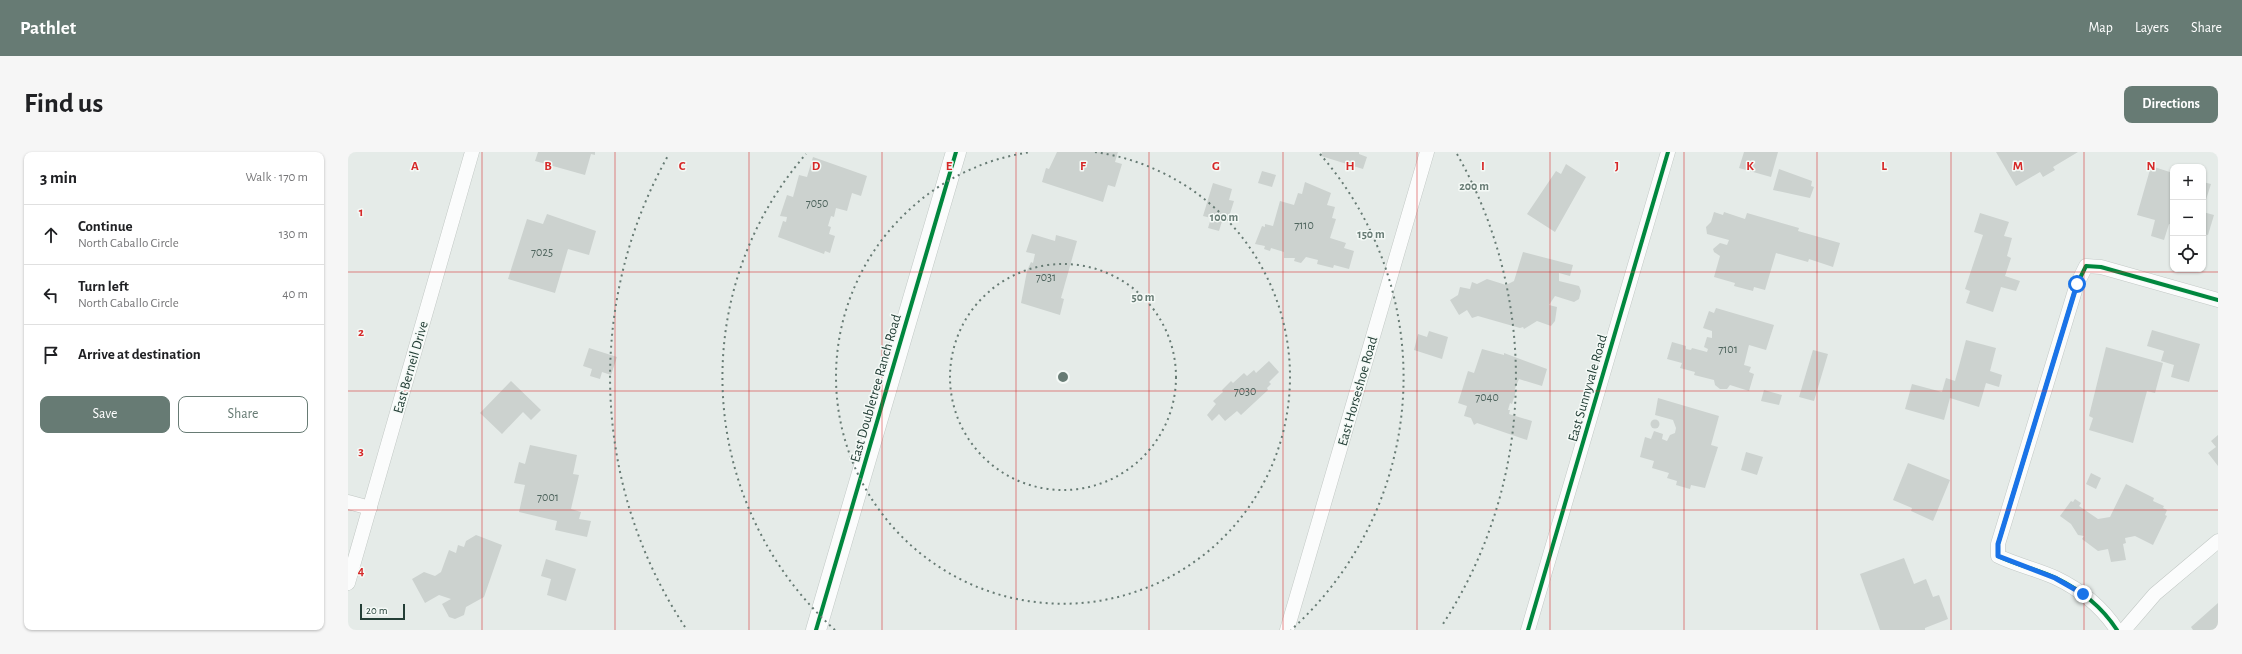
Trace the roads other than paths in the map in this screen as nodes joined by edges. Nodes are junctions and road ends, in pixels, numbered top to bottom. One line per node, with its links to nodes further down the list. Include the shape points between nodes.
1 (472, 152): 7 (street, East Berneil Drive)
2 (956, 152): 10 (main road, East Doubletree Ranch Road)
3 (1427, 152): 11 (street, East Horseshoe Road)
4 (1668, 152): 12 (street, East Sunnyvale Road)
5 (2218, 300): 13 (street, via 2101,267 2086,266 2075,291 1998,544 1998,556 2055,578 2083,594 2107,616)
6 (348, 502): 7 (street)
7 (370, 508): 9 (street, East Berneil Drive)
8 (2218, 541): 14 (street, via 2155,594)
9 (348, 583)
10 (816, 630)
11 (1287, 630)
12 (1528, 630)
13 (2117, 630)
14 (2124, 630)

